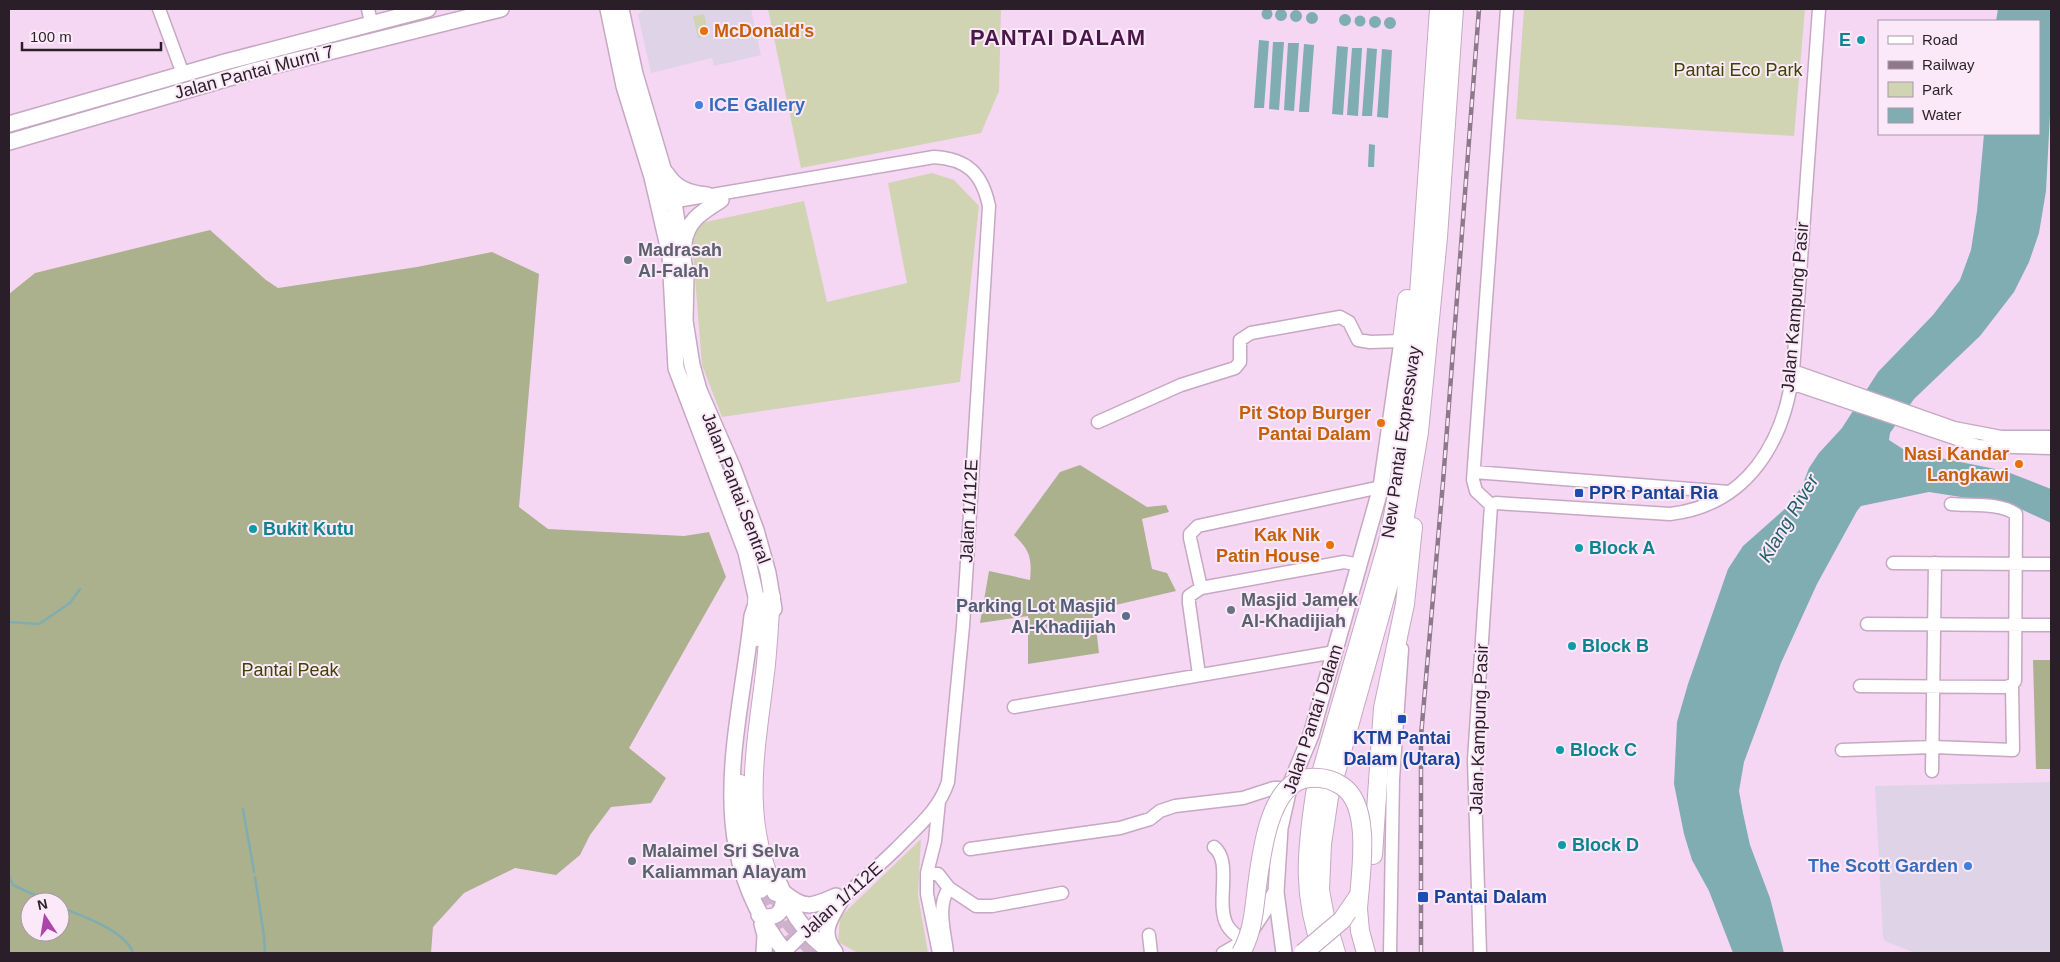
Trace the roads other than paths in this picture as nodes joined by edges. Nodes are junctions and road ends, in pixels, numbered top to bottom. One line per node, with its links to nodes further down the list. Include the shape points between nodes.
1 (159, 9): 12 (street)
2 (428, 9): 10 (main road, Jalan Pantai Murni 7)
3 (501, 9): 14 (main road, Jalan Pantai Murni 7, via 253,71)
4 (596, 9): 11 (main road)
5 (1439, 9): 17 (highway, New Pantai Expressway)
6 (1454, 9): 33 (highway, New Pantai Expressway, via 1438,237)
7 (1507, 9): 30 (street)
8 (1819, 9): 24 (street, Jalan Kampung Pasir)
9 (618, 10): 11 (main road, Jalan Pantai Sentral); 15 (main road, Jalan Pantai Sentral)
10 (369, 15): 12 (main road, Jalan Pantai Murni 7)
11 (612, 30): 19 (main road, Jalan Pantai Sentral, via 624,86)
12 (183, 74): 13 (main road, Jalan Pantai Murni 7)
13 (9, 124)
14 (9, 142)
15 (663, 168): 16 (main road, via 681,189); 18 (main road, Jalan Pantai Sentral)
16 (714, 198): 18 (street); 20 (main road, via 688,227); 59 (street, Jalan 1/112E, via 784,188 795,182 934,157 965,163 981,183 990,206 954,733 948,782)
17 (1426, 199): 21 (highway, via 1417,236); 84 (highway, New Pantai Expressway, via 1414,355 1398,490 1388,542 1315,794 1306,859 1311,918)
18 (674, 205): 19 (street); 20 (main road, Jalan Pantai Sentral)
19 (659, 208): 23 (main road, Jalan Pantai Sentral, via 670,255)
20 (683, 250): 22 (main road, Jalan Pantai Sentral, via 687,343)
21 (1402, 340): 25 (street, via 1358,340 1349,322 1340,317 1251,332 1240,340 1240,362 1235,368 1181,385); 32 (main road, Jalan Pantai Dalam)
22 (692, 365): 23 (main road); 29 (main road, Jalan Pantai Sentral, via 699,390)
23 (676, 368): 31 (main road, Jalan Pantai Sentral)
24 (1792, 377): 26 (street); 34 (street, Jalan Kampung Pasir, via 1768,452 1756,470)
25 (1098, 422)
26 (1952, 433): 27 (street); 28 (street, via 1978,446)
27 (2051, 438)
28 (2051, 448)
29 (733, 468): 31 (main road); 43 (main road, Jalan Pantai Sentral, via 764,554)
30 (1474, 472): 34 (street); 36 (street, via 1476,491)
31 (716, 475): 43 (main road, Jalan Pantai Sentral)
32 (1381, 487): 41 (main road, Jalan Pantai Dalam); 42 (street, via 1198,526 1190,538)
33 (1410, 492): 44 (highway, via 1414,521); 84 (highway, New Pantai Expressway, via 1401,541 1329,797 1320,890)
34 (1729, 492): 36 (street, Jalan Kampung Pasir, via 1704,508 1670,514)
35 (1951, 504): 39 (street, via 1998,507 2016,514)
36 (1491, 505): 87 (street, Jalan Kampung Pasir, via 1474,752)
37 (1893, 563): 38 (street)
38 (1935, 563): 39 (street); 46 (street)
39 (2016, 564): 40 (street); 47 (street)
40 (2051, 564)
41 (1360, 565): 42 (street, via 1344,562); 49 (main road, Jalan Pantai Dalam)
42 (1200, 588): 50 (street, via 1189,596)
43 (764, 599): 64 (highway, via 765,672 752,800 762,857); 68 (main road, Jalan Pantai Sentral, via 752,616 730,794 734,836 743,875)
44 (1405, 604): 83 (highway, bridge, via 1388,679 1380,734 1371,869 1353,907); 86 (street, via 1393,779)
45 (1867, 624): 46 (street)
46 (1934, 624): 47 (street); 53 (street)
47 (2016, 625): 48 (street); 51 (street, via 2016,678)
48 (2051, 625)
49 (1335, 652): 50 (street); 58 (main road, Jalan Pantai Dalam, via 1311,735)
50 (1199, 676): 54 (street)
51 (2012, 685): 53 (street); 55 (street, via 2013,750)
52 (1860, 686): 53 (street)
53 (1933, 687): 55 (street)
54 (1014, 707)
55 (1933, 747): 56 (street); 57 (street)
56 (1842, 750)
57 (1932, 771)
58 (1289, 788): 61 (street, via 1274,788 1243,798 1175,806 1150,819 1120,828); 65 (main road, Jalan Pantai Dalam, via 1277,848)
59 (939, 802): 62 (street); 67 (street, Jalan 1/112E, via 926,820 897,847 866,868)
60 (1214, 847): 72 (street, via 1220,851 1223,860 1224,918)
61 (970, 848)
62 (927, 873): 63 (street, via 938,874); 77 (street, via 927,894)
63 (949, 888): 66 (street, via 970,904 983,907); 78 (street, via 942,901)
64 (773, 891): 67 (main road, via 809,906); 68 (main road, via 784,905 778,915 771,918); 69 (main road)
65 (1276, 892): 70 (main road, Jalan Pantai Dalam); 72 (main road)
66 (1062, 893)
67 (838, 898): 69 (street, Jalan 1/112E); 76 (main road, via 826,930 827,939)
68 (759, 915): 73 (main road, Jalan Pantai Sentral); 74 (main road, via 766,936)
69 (804, 929): 73 (street, Jalan 1/112E); 75 (main road)
70 (1280, 931): 72 (main road, via 1274,926 1263,925); 82 (main road, Jalan Pantai Dalam)
71 (1149, 935): 79 (street)
72 (1244, 943): 80 (street); 81 (main road); 85 (highway, bridge, via 1252,920 1275,806 1290,785 1302,778 1316,777 1344,787 1351,794 1358,812 1362,841 1359,920)
73 (783, 952)
74 (764, 953)
75 (832, 953)
76 (836, 953)
77 (940, 953)
78 (947, 953)
79 (1152, 953)
80 (1223, 953)
81 (1234, 953)
82 (1284, 953)
83 (1303, 953)
84 (1331, 953)
85 (1366, 953)
86 (1390, 953)
87 (1480, 953)

